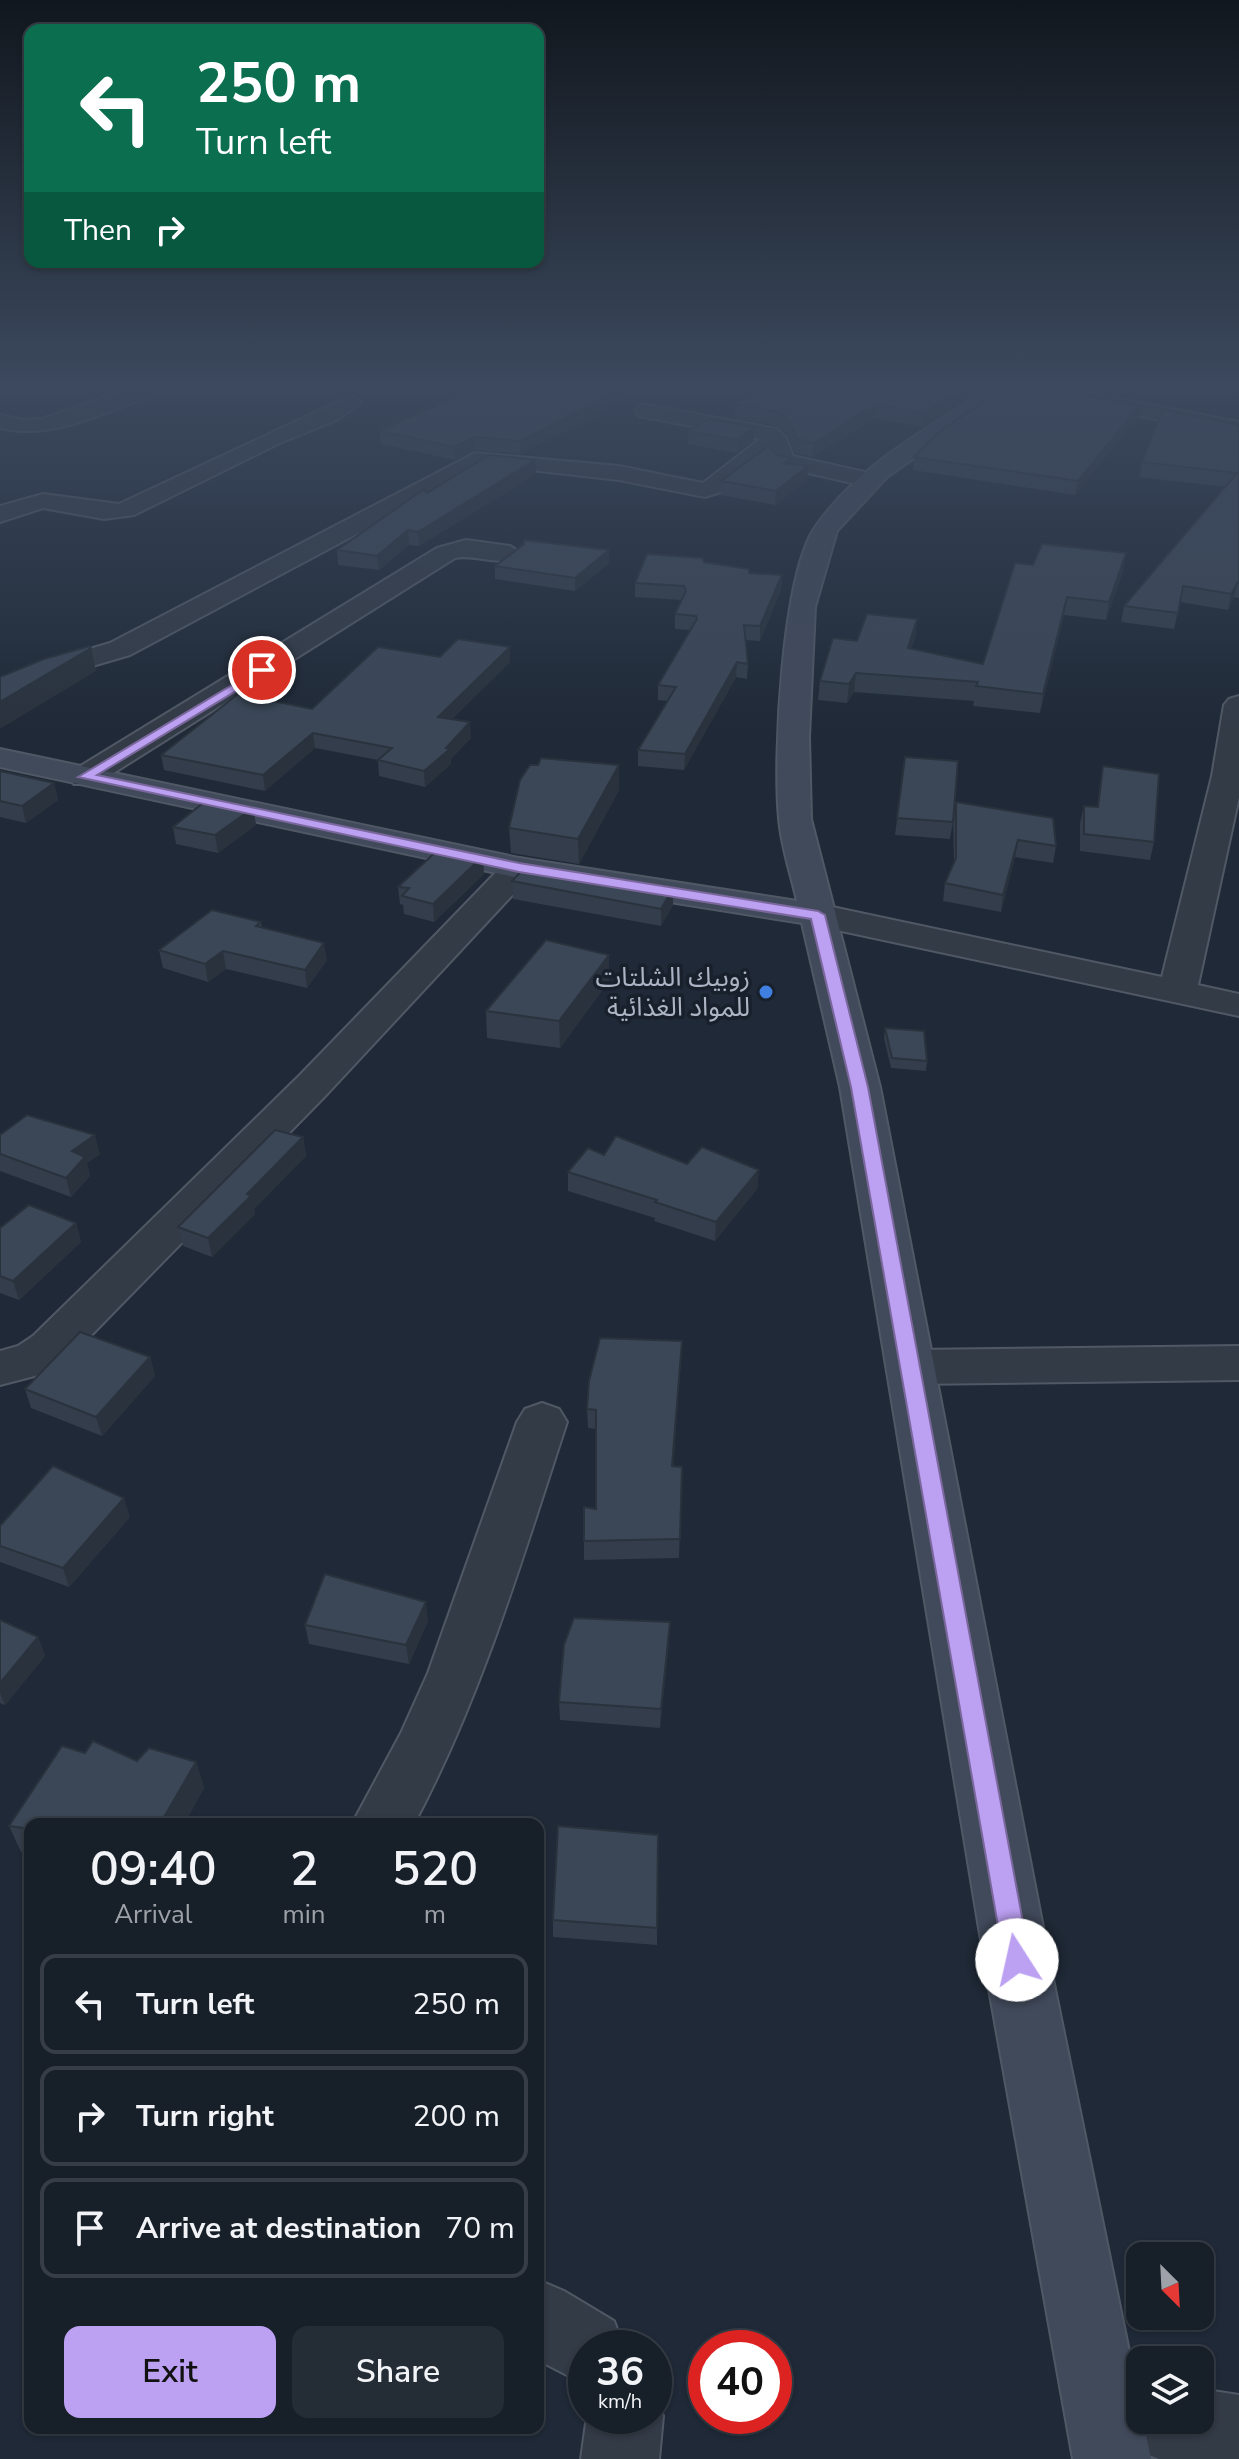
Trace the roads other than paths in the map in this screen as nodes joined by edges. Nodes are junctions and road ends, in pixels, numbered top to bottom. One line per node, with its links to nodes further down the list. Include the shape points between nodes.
1 (148, 499): 4 (street, via 105,513 47,501)
2 (406, 499): 6 (street, via 120,649 38,673)
3 (853, 499): 11 (street, via 825,530 802,607 795,819)
4 (0, 515)
5 (510, 554): 9 (street, via 466,548 446,553)
6 (0, 691)
7 (1239, 705): 12 (street, via 1228,776)
8 (0, 758): 9 (street)
9 (85, 777): 10 (street)
10 (519, 868): 11 (street); 16 (street, via 314,1084 50,1348 33,1360)
11 (818, 915): 12 (street); 15 (street, via 860,1087)
12 (1177, 993): 13 (street)
13 (1239, 1005)
14 (1239, 1363): 15 (street)
15 (912, 1367): 21 (street)
16 (0, 1368)
17 (542, 1422): 18 (street, via 456,1673 424,1748)
18 (385, 1818)
19 (544, 2321): 20 (street)
20 (568, 2336)
21 (1126, 2422)
22 (1214, 2432): 24 (street)
23 (623, 2434): 25 (street)
24 (1239, 2434)
25 (620, 2459)

